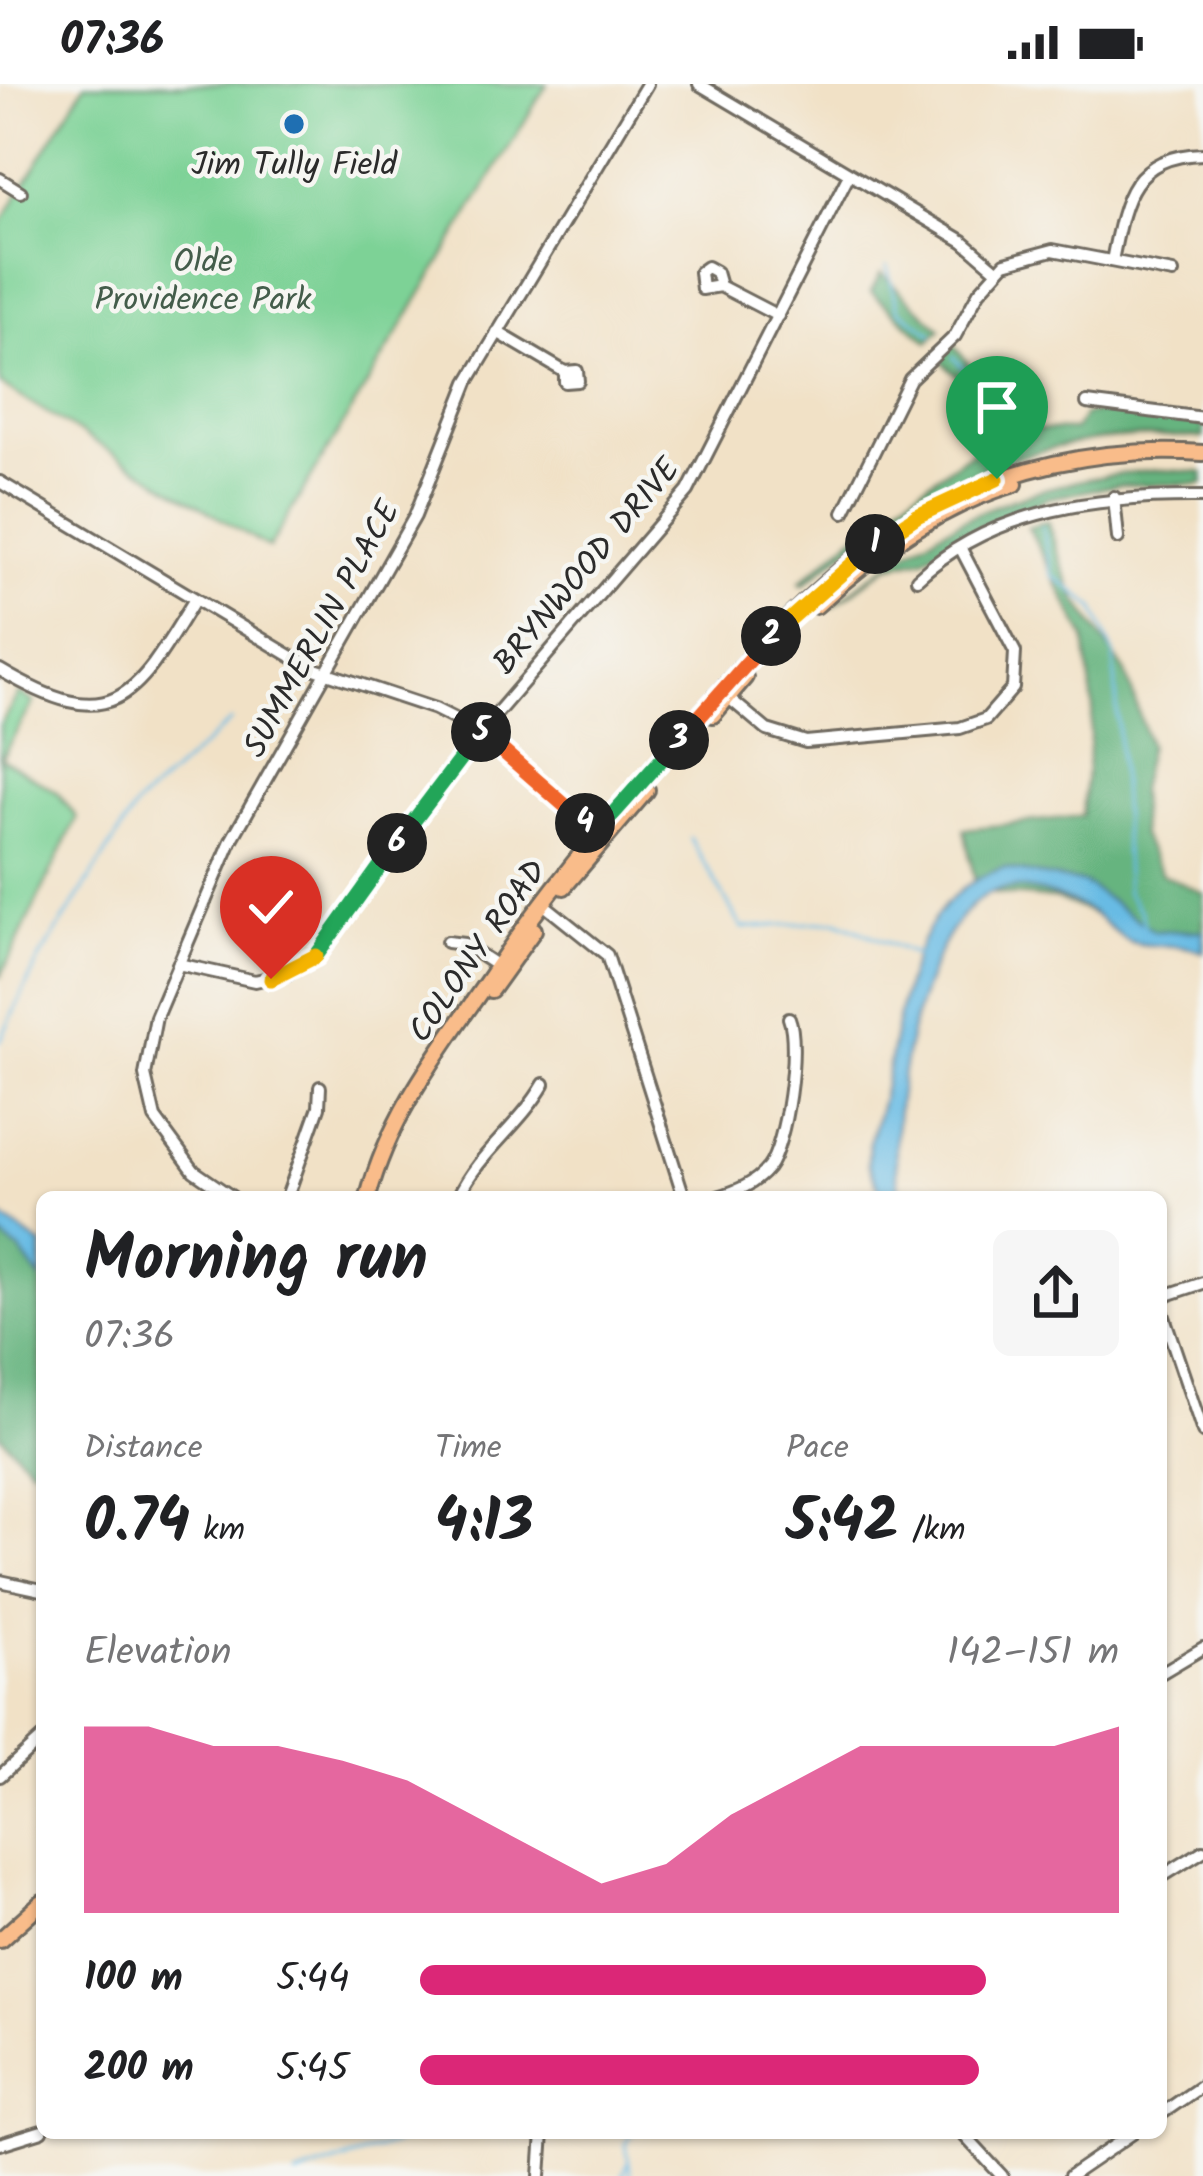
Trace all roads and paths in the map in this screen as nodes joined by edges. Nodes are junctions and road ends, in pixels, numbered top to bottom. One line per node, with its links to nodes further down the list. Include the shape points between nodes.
1 (646, 84): 12 (street, SUMMERLIN PLACE)
2 (699, 84): 4 (street)
3 (1203, 154): 7 (street, via 1170,158 1139,179 1123,206)
4 (849, 175): 8 (street); 11 (street, BRYNWOOD DRIVE)
5 (0, 179): 6 (street)
6 (21, 192)
7 (1112, 261): 8 (street, via 1053,250); 9 (street)
8 (997, 270): 20 (street, via 955,336 910,379)
9 (1173, 273)
10 (720, 286): 11 (street)
11 (778, 316): 28 (street, BRYNWOOD DRIVE, via 678,506)
12 (497, 332): 13 (street); 26 (street, SUMMERLIN PLACE, via 451,420 416,516)
13 (565, 372)
14 (1087, 403): 15 (street)
15 (1203, 418)
16 (1203, 457): 27 (main road, COLONY ROAD, via 1112,453 997,479 917,516 784,622)
17 (0, 482): 24 (street)
18 (1203, 496): 19 (street)
19 (1114, 497): 21 (street); 22 (street, via 1045,512)
20 (844, 512)
21 (1118, 538)
22 (961, 549): 23 (street); 27 (street, via 1016,652 1016,677 998,712 960,728 806,742 767,730)
23 (917, 579)
24 (195, 599): 25 (street, via 151,671 108,701 55,701); 26 (street)
25 (0, 670)
26 (326, 674): 28 (street); 32 (street, SUMMERLIN PLACE, via 231,841)
27 (724, 694): 29 (main road, COLONY ROAD)
28 (481, 732): 29 (street); 32 (street, BRYNWOOD DRIVE, via 314,958 255,981)
29 (600, 836): 30 (main road, COLONY ROAD)
30 (546, 905): 33 (main road, COLONY ROAD); 41 (street, via 608,956)
31 (447, 942): 33 (street)
32 (178, 964): 37 (street, SUMMERLIN PLACE, via 148,1044 149,1101 173,1149)
33 (501, 968): 39 (main road, COLONY ROAD, via 400,1108)
34 (789, 1018): 42 (street, via 794,1039 778,1151 751,1184)
35 (544, 1084): 40 (street, via 473,1163)
36 (320, 1087): 38 (street)
37 (223, 1191)
38 (289, 1191)
39 (374, 1191)
40 (461, 1191)
41 (682, 1191)
42 (733, 1191)
43 (1203, 1283): 44 (street)
44 (1167, 1295)
45 (1167, 1327): 46 (street)
46 (1203, 1432)
47 (0, 1581): 48 (street)
48 (36, 1589)
49 (1203, 1648): 50 (street)
50 (1167, 1669)
51 (36, 1743): 52 (street)
52 (0, 1776)
53 (1203, 1851): 54 (street)
54 (1167, 1873)
55 (36, 1894): 57 (main road)
56 (36, 1907): 58 (main road)
57 (0, 1927)
58 (0, 1940)
59 (1203, 2085): 60 (street)
60 (1167, 2110)
61 (36, 2133): 65 (street)
62 (543, 2139): 66 (street)
63 (968, 2139): 67 (street)
64 (1124, 2139): 68 (street)
65 (0, 2144)
66 (540, 2176)
67 (1002, 2176)
68 (1070, 2176)

